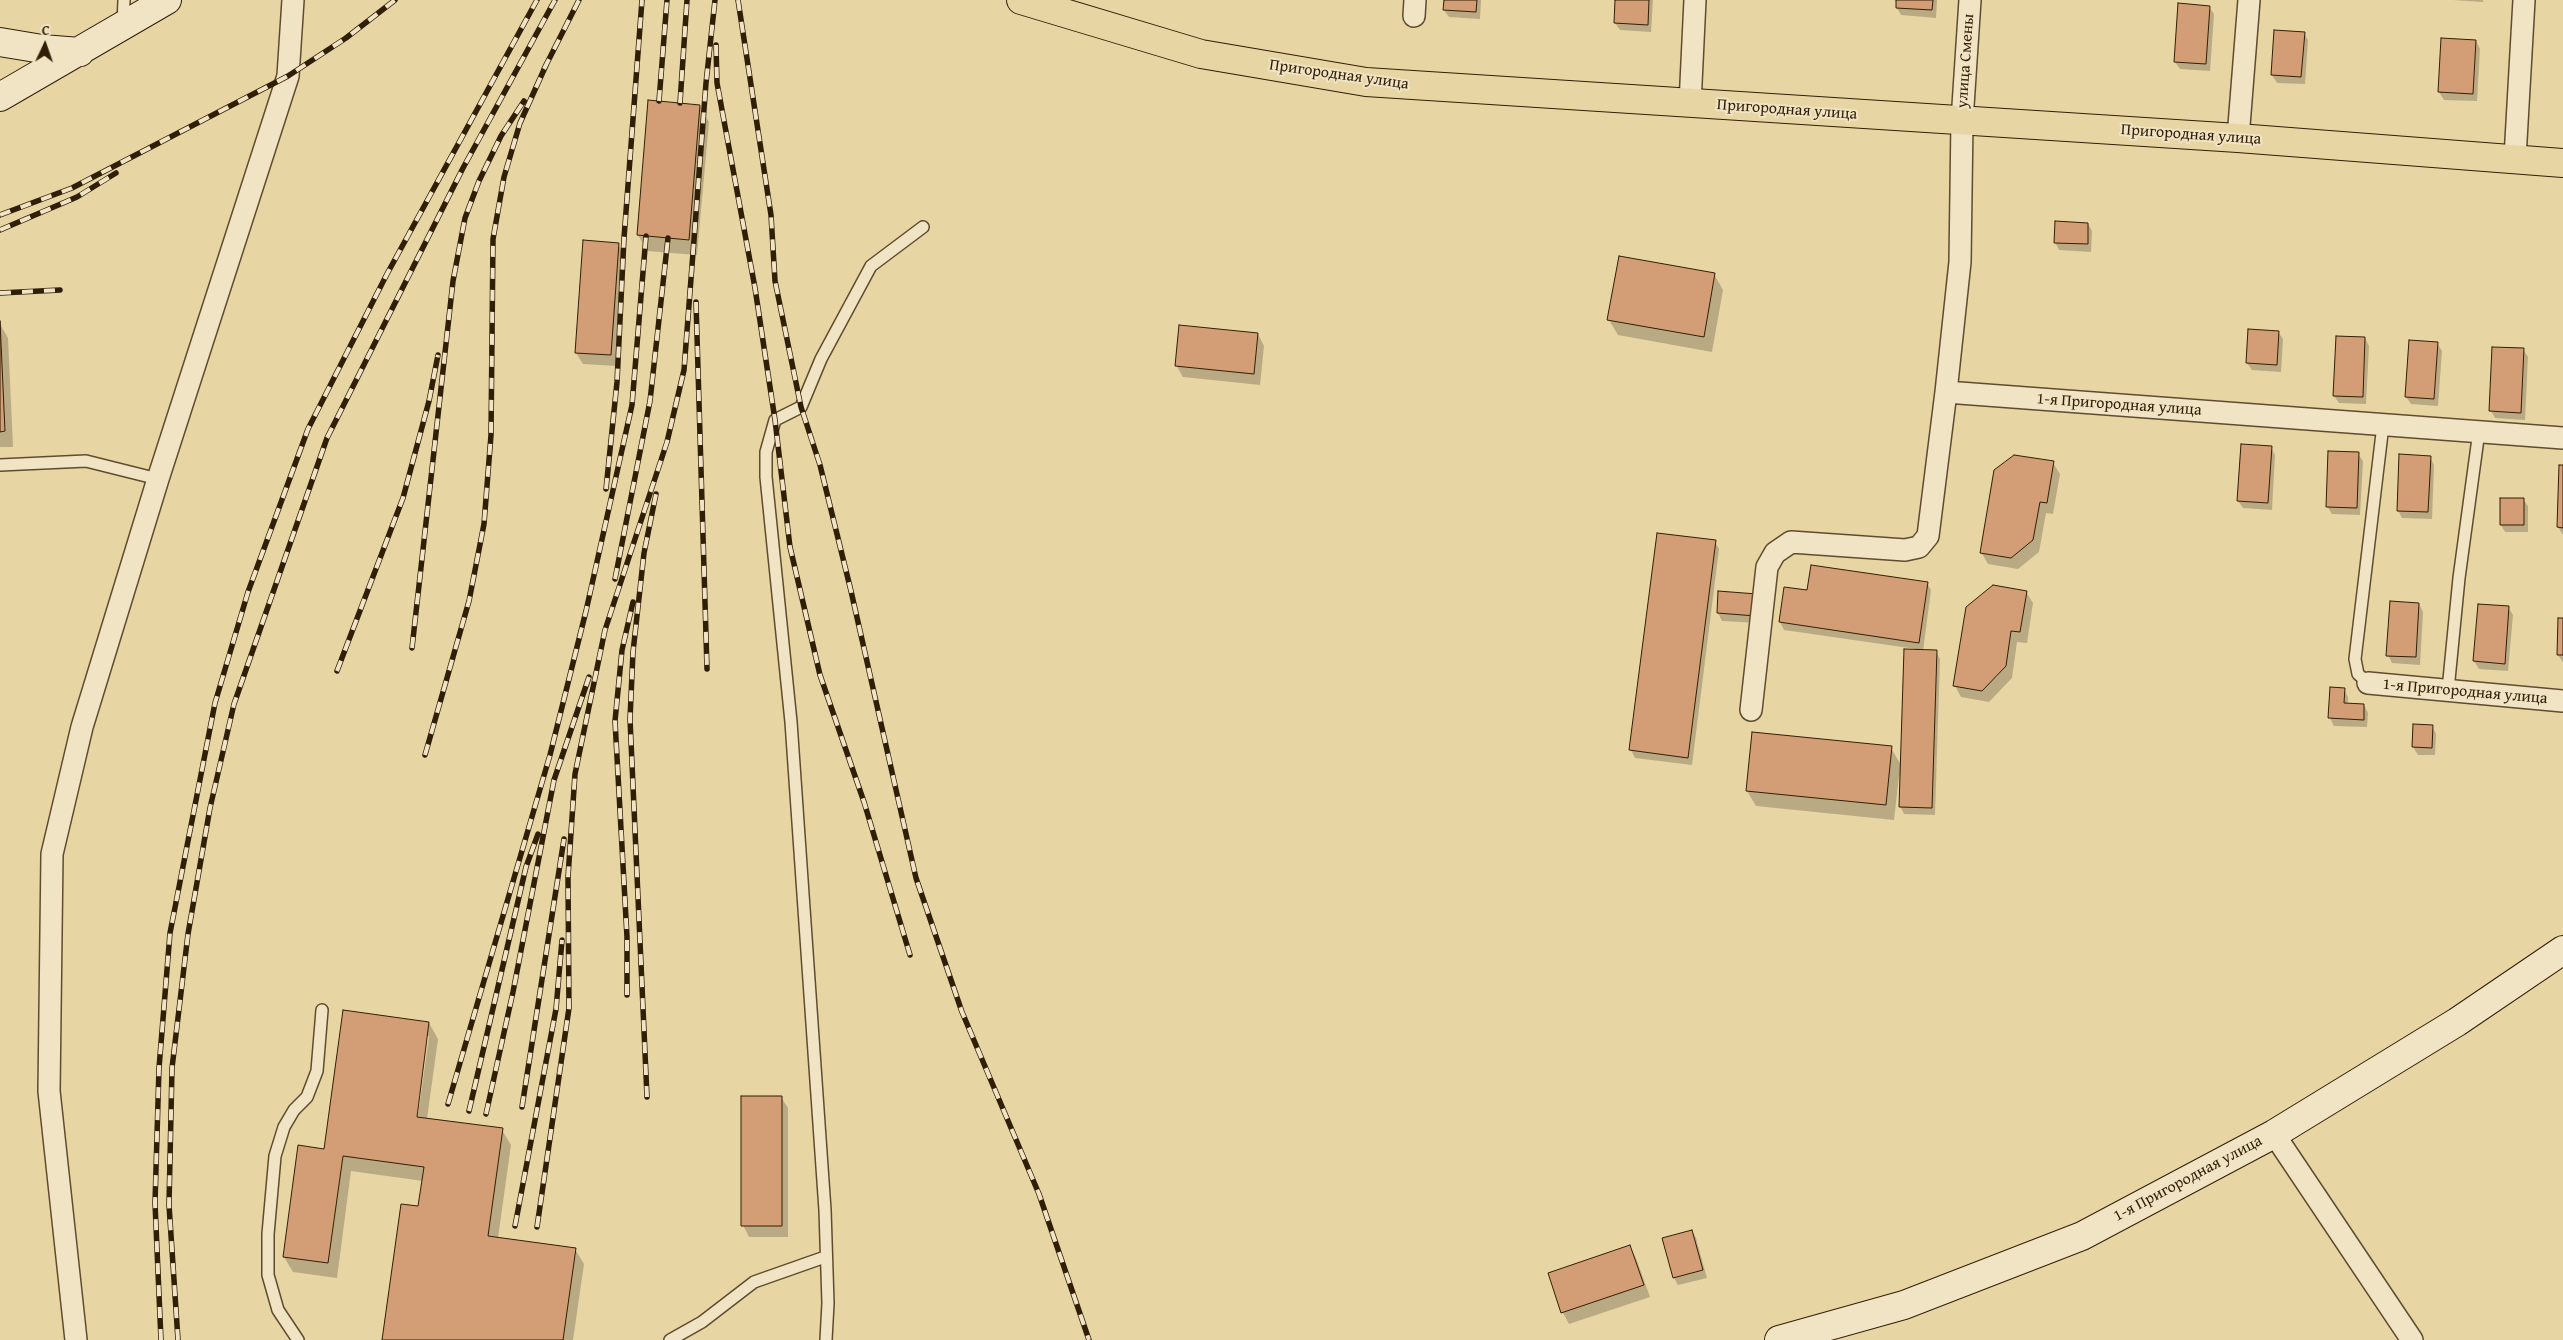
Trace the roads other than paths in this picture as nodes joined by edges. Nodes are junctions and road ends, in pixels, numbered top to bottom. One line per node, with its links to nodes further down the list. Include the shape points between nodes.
1 (166, 0): 8 (street)
2 (293, 0): 23 (street, via 288,76)
3 (1020, 0): 12 (highway, Пригородная улица, via 1201,54 1366,82)
4 (1695, 0): 12 (street)
5 (1970, 0): 13 (street, улица Смены)
6 (2250, 0): 14 (street)
7 (2524, 0): 15 (street)
8 (123, 13): 10 (street)
9 (0, 42): 10 (street)
10 (80, 52): 11 (street)
11 (0, 97)
12 (1690, 104): 13 (highway, Пригородная улица)
13 (1962, 121): 14 (highway, Пригородная улица); 18 (street, via 1960,262)
14 (2238, 138): 15 (highway, Пригородная улица)
15 (2515, 158): 16 (highway, Пригородная улица)
16 (2563, 163)
17 (923, 227): 31 (lane, via 871,266 821,359 801,406 775,420 766,452 791,732)
18 (1946, 392): 19 (street, 1-я Пригородная улица); 27 (street, via 1928,536 1918,547 1905,550 1791,542 1774,553 1767,567)
19 (2383, 425): 20 (street, 1-я Пригородная улица); 24 (lane, via 2355,659 2358,674)
20 (2479, 431): 21 (street, 1-я Пригородная улица); 25 (lane)
21 (2563, 438)
22 (0, 465): 23 (lane, via 86,461)
23 (158, 479): 32 (street, via 82,727 52,854 49,1091)
24 (2368, 683): 25 (street, 1-я Пригородная улица)
25 (2448, 690): 26 (street, 1-я Пригородная улица)
26 (2563, 701)
27 (1751, 710)
28 (2563, 950): 30 (street, 1-я Пригородная улица, via 2457,1022)
29 (322, 1010): 33 (lane, via 317,1072 306,1097 284,1127 276,1156 268,1234 268,1275 278,1310)
30 (2274, 1134): 36 (street, 1-я Пригородная улица, via 2082,1236 1904,1305); 37 (street)
31 (826, 1257): 34 (lane, via 754,1282 702,1322); 35 (lane)
32 (76, 1340)
33 (298, 1340)
34 (670, 1340)
35 (826, 1340)
36 (1779, 1340)
37 (2412, 1340)

